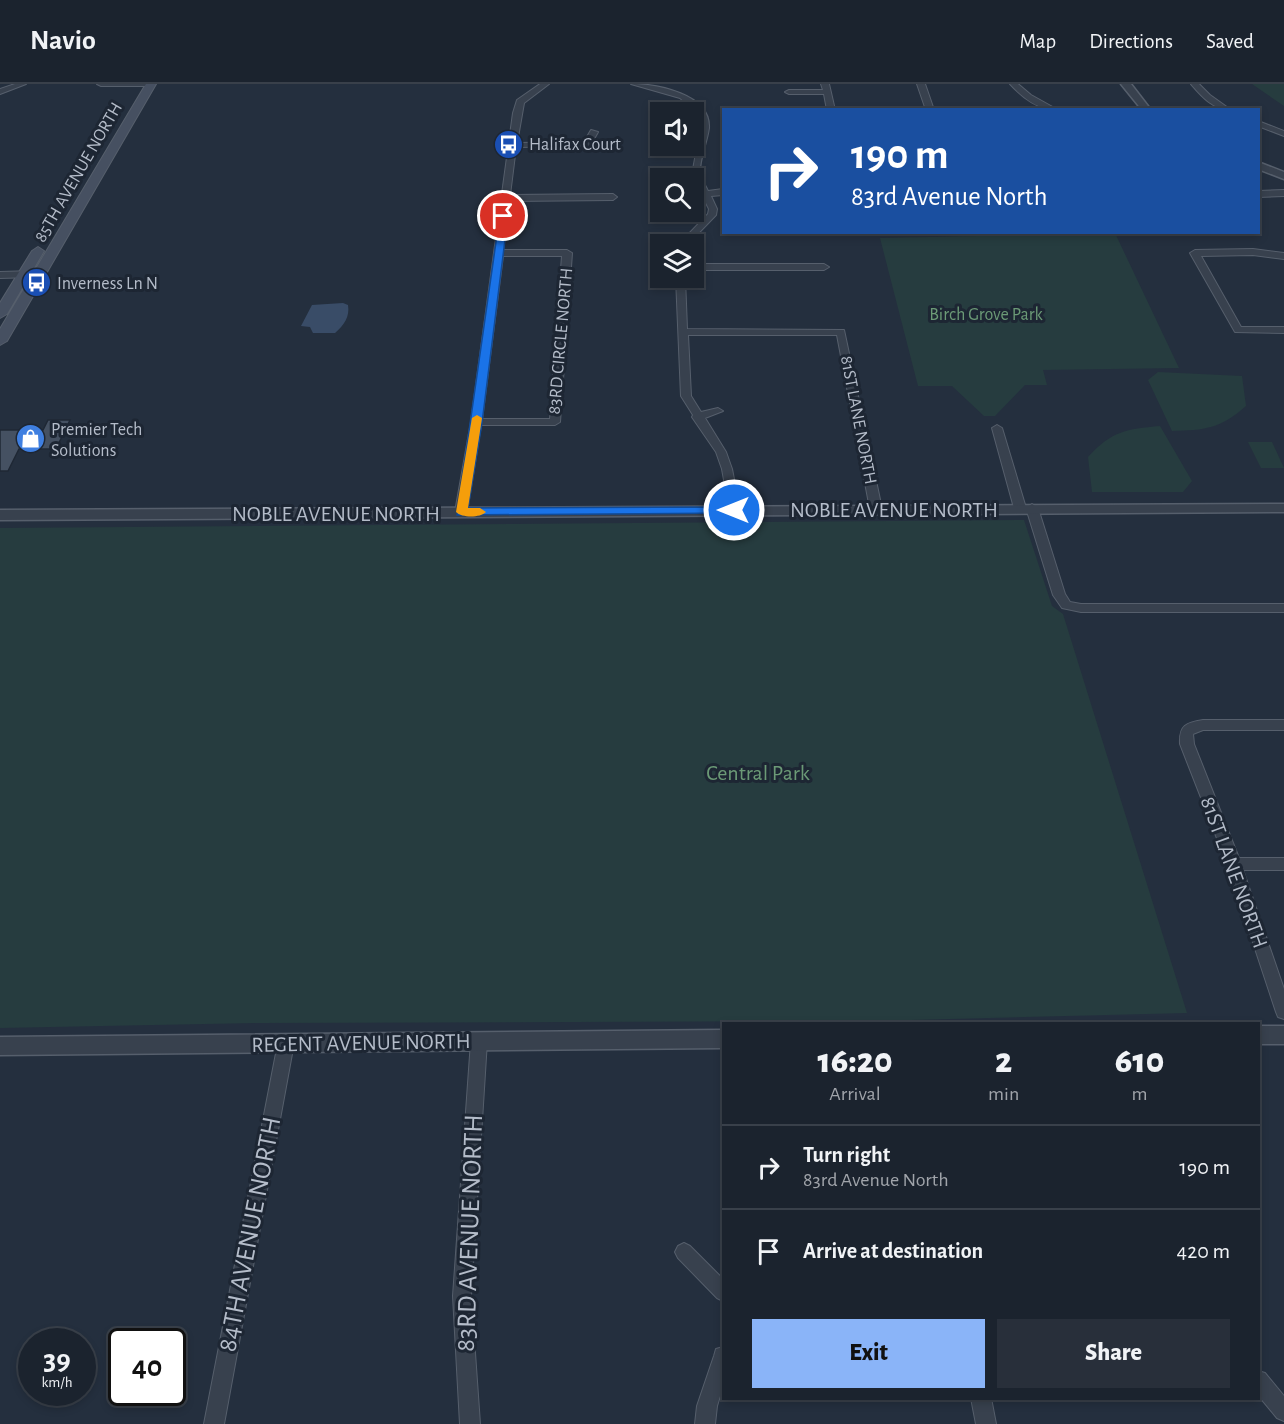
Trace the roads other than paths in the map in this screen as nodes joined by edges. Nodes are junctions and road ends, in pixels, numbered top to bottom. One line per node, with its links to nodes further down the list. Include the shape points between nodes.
1 (22, 84): 12 (street)
2 (101, 84): 3 (street)
3 (138, 84): 4 (street); 36 (main road, 85TH AVENUE NORTH)
4 (149, 84): 37 (main road, 85TH AVENUE NORTH)
5 (545, 84): 22 (street, via 520,102)
6 (635, 84): 28 (street, via 673,92 692,101 703,113 709,130 696,175)
7 (921, 84): 15 (street)
8 (1014, 84): 16 (street, via 1028,97)
9 (1126, 84): 17 (street)
10 (1195, 84): 18 (street)
11 (826, 88): 13 (street); 14 (street)
12 (0, 92)
13 (789, 92)
14 (831, 108)
15 (929, 108)
16 (1050, 108)
17 (1145, 108)
18 (1224, 108)
19 (1260, 124): 21 (street)
20 (594, 132): 22 (street, via 587,144)
21 (1284, 134)
22 (513, 146): 30 (street)
23 (1260, 166): 24 (street)
24 (1284, 176)
25 (722, 192): 28 (street)
26 (1260, 194): 27 (street)
27 (1284, 194)
28 (706, 195): 31 (street, via 712,215)
29 (613, 197): 30 (street)
30 (506, 198): 32 (street)
31 (693, 234)
32 (498, 253): 46 (street); 46 (street, 83RD CIRCLE NORTH, via 567,253 555,423)
33 (1284, 256): 41 (street, via 1195,253 1238,330)
34 (704, 267): 35 (street)
35 (824, 267)
36 (23, 274): 37 (street); 38 (street); 40 (main road, 85TH AVENUE NORTH)
37 (39, 274): 43 (main road, 85TH AVENUE NORTH)
38 (0, 275)
39 (680, 288): 42 (street)
40 (0, 314)
41 (1284, 330)
42 (682, 332): 45 (street, via 686,396); 50 (street, 81ST LANE NORTH, via 841,332)
43 (0, 341)
44 (718, 411): 45 (street)
45 (697, 417): 51 (street, via 721,452)
46 (476, 423): 52 (street)
47 (997, 428): 48 (street)
48 (1026, 508): 49 (street, NOBLE AVENUE NORTH); 50 (street, NOBLE AVENUE NORTH); 54 (street, via 1066,605)
49 (1284, 508)
50 (876, 509): 51 (street, NOBLE AVENUE NORTH)
51 (734, 510): 52 (street, NOBLE AVENUE NORTH)
52 (461, 512): 53 (street, NOBLE AVENUE NORTH)
53 (0, 515)
54 (1284, 608)
55 (1284, 725): 56 (street, 81ST LANE NORTH, via 1203,725 1186,733)
56 (1234, 864): 57 (street); 58 (street, 81ST LANE NORTH)
57 (1284, 864)
58 (1284, 1012)
59 (1260, 1035): 60 (street)
60 (1284, 1035)
61 (722, 1039): 62 (street, REGENT AVENUE NORTH)
62 (478, 1041): 63 (street, REGENT AVENUE NORTH); 72 (street, 83RD AVENUE NORTH, via 462,1296)
63 (286, 1043): 64 (street, REGENT AVENUE NORTH); 71 (street, 84TH AVENUE NORTH)
64 (0, 1046)
65 (684, 1252): 66 (street)
66 (722, 1291)
67 (722, 1359): 73 (street)
68 (1260, 1382): 70 (street)
69 (981, 1400): 74 (street)
70 (1284, 1411)
71 (214, 1424)
72 (471, 1424)
73 (705, 1424)
74 (986, 1424)

